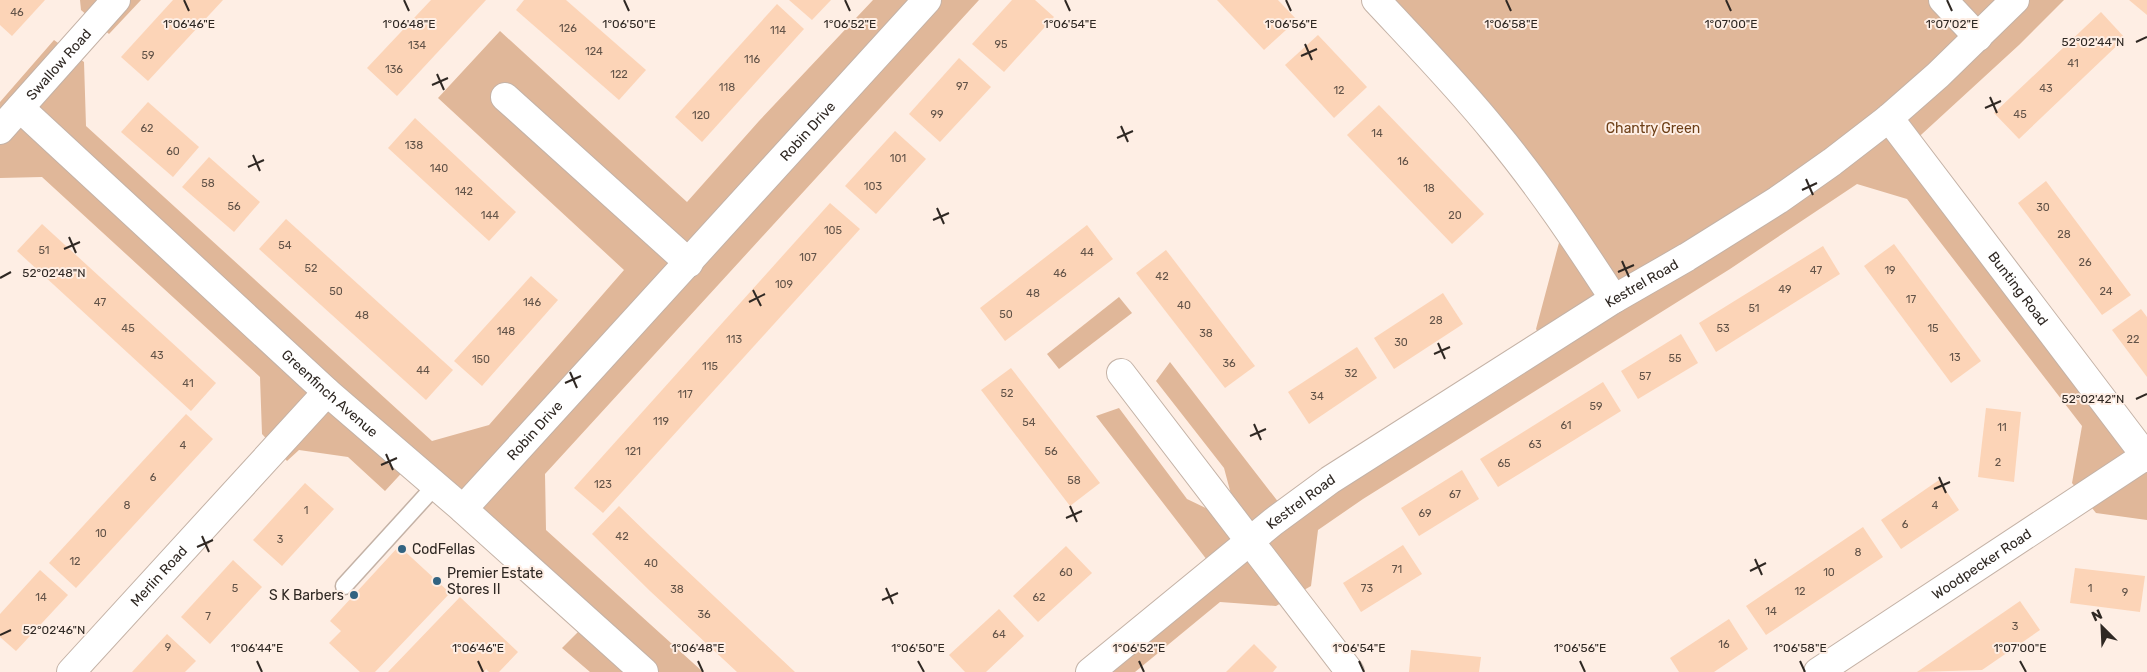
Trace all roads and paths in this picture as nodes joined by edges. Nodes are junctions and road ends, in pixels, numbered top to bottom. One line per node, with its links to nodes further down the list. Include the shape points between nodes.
1 (116, 0): 8 (street, Swallow Road)
2 (927, 0): 11 (street, Robin Drive)
3 (1376, 0): 12 (street, via 1521,164)
4 (1943, 0): 6 (street)
5 (2015, 0): 6 (street, Kestrel Road)
6 (1978, 37): 9 (street, Kestrel Road)
7 (504, 97): 11 (street)
8 (20, 108): 10 (street, Swallow Road); 14 (street, Greenfinch Avenue)
9 (1889, 118): 12 (street, Kestrel Road, via 1778,200); 15 (street, Bunting Road)
10 (0, 130)
11 (689, 263): 17 (street, Robin Drive)
12 (1614, 299): 18 (street, Kestrel Road, via 1367,456 1298,503)
13 (1121, 373): 18 (street)
14 (327, 392): 16 (street, Greenfinch Avenue); 20 (street, Merlin Road)
15 (2146, 457): 24 (street, Woodpecker Road)
16 (435, 486): 17 (street, Greenfinch Avenue); 19 (lane)
17 (463, 509): 21 (street, Greenfinch Avenue)
18 (1250, 541): 22 (street, Kestrel Road); 23 (street)
19 (344, 586)
20 (71, 672)
21 (644, 672)
22 (1090, 672)
23 (1350, 672)
24 (1818, 672)

